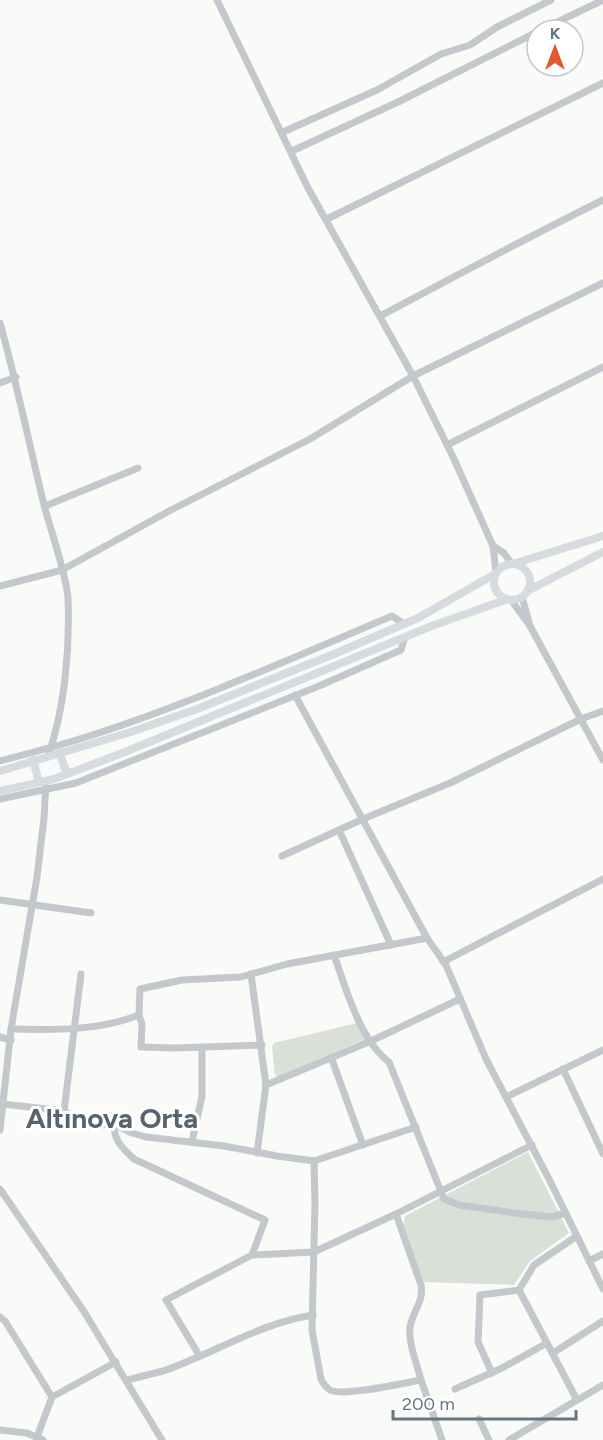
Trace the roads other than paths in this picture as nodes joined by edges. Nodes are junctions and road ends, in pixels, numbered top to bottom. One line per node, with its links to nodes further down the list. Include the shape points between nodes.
1 (217, 0): 7 (street)
2 (551, 0): 7 (street, via 470,45 441,54 377,90)
3 (603, 0): 4 (street)
4 (566, 18)
5 (525, 38): 8 (street)
6 (603, 83): 10 (street)
7 (283, 132): 8 (street)
8 (292, 151): 10 (street)
9 (603, 200): 12 (street)
10 (327, 219): 12 (street)
11 (603, 283): 15 (street)
12 (380, 316): 15 (street)
13 (0, 323): 16 (street)
14 (603, 367): 18 (street)
15 (412, 376): 18 (street); 25 (street, via 310,439)
16 (16, 377): 17 (street); 20 (street)
17 (0, 383)
18 (447, 445): 22 (street)
19 (138, 468): 20 (street)
20 (45, 506): 25 (street)
21 (603, 536): 24 (main road)
22 (493, 546): 24 (street); 26 (street)
23 (603, 552): 28 (main road)
24 (514, 563): 26 (main road); 28 (main road, via 528,574)
25 (62, 570): 27 (street); 37 (street, via 68,596 66,668 56,735)
26 (496, 573): 30 (main road, via 496,591); 31 (main road)
27 (0, 586)
28 (529, 590): 29 (main road)
29 (522, 597): 30 (main road); 32 (street)
30 (508, 600): 32 (street); 33 (main road)
31 (404, 624): 37 (street, via 392,616); 38 (main road, via 197,708)
32 (530, 626): 36 (street)
33 (405, 637): 34 (street, via 401,650); 43 (main road)
34 (295, 695): 44 (street, via 76,783); 47 (street)
35 (603, 711): 36 (street)
36 (582, 719): 40 (street); 47 (street, via 450,783)
37 (49, 751): 38 (main road); 39 (main road); 41 (street)
38 (59, 752): 43 (main road)
39 (33, 760): 42 (main road); 44 (main road)
40 (603, 760)
41 (0, 761)
42 (0, 771)
43 (67, 774): 44 (main road)
44 (43, 784): 45 (main road); 46 (street); 52 (street, via 44,818)
45 (0, 791)
46 (0, 799)
47 (363, 819): 48 (street); 54 (street)
48 (339, 830): 49 (street); 55 (street)
49 (282, 856)
50 (603, 879): 57 (street)
51 (0, 900): 52 (street)
52 (32, 905): 53 (street); 63 (street)
53 (91, 913)
54 (427, 938): 55 (street); 57 (street)
55 (392, 945): 56 (street)
56 (334, 955): 59 (street); 66 (street, via 358,1019)
57 (443, 962): 60 (street)
58 (81, 974): 62 (street)
59 (251, 974): 61 (street, via 182,980 140,989); 67 (street)
60 (460, 999): 66 (street); 73 (street)
61 (139, 1015): 62 (street); 68 (street, via 141,1047)
62 (73, 1028): 63 (street); 75 (street)
63 (11, 1029): 65 (street)
64 (0, 1037): 65 (street)
65 (10, 1040): 74 (street)
66 (371, 1041): 70 (street); 77 (street, via 389,1062)
67 (261, 1045): 68 (street); 72 (street)
68 (202, 1047): 79 (street, via 202,1096)
69 (603, 1050): 71 (street)
70 (331, 1058): 72 (street); 80 (street)
71 (563, 1069): 73 (street); 83 (street)
72 (266, 1085): 82 (street)
73 (506, 1097): 81 (street)
74 (3, 1104): 75 (street); 78 (street)
75 (64, 1111): 76 (street, via 87,1126)
76 (114, 1124): 79 (street, via 146,1137); 92 (street, via 114,1137 134,1159 265,1220)
77 (416, 1127): 80 (street); 86 (street)
78 (0, 1130)
79 (192, 1142): 82 (street)
80 (363, 1145): 84 (street)
81 (532, 1145): 86 (street); 87 (street)
82 (257, 1152): 84 (street)
83 (603, 1154)
84 (314, 1161): 90 (street)
85 (0, 1190): 102 (street)
86 (442, 1191): 87 (street, via 444,1199 459,1205 551,1217); 88 (street)
87 (566, 1213): 89 (street)
88 (396, 1214): 90 (street); 105 (street, via 423,1297 410,1328)
89 (577, 1236): 93 (street); 95 (street, via 534,1265)
90 (314, 1252): 92 (street); 96 (street)
91 (603, 1254): 93 (street)
92 (252, 1255): 101 (street, via 166,1300)
93 (589, 1261): 94 (street)
94 (603, 1289)
95 (519, 1290): 99 (street); 103 (street, via 480,1295 478,1342)
96 (313, 1315): 101 (street); 105 (street, via 321,1379 328,1388 359,1390)
97 (0, 1317): 108 (street)
98 (603, 1322): 100 (street)
99 (547, 1343): 100 (street); 103 (street)
100 (553, 1353): 109 (street)
101 (199, 1355): 104 (street)
102 (116, 1362): 104 (street); 108 (street)
103 (492, 1373): 107 (street)
104 (127, 1380): 113 (street)
105 (421, 1380): 114 (street)
106 (603, 1385): 109 (street)
107 (455, 1389)
108 (52, 1397): 112 (street)
109 (577, 1400): 116 (street)
110 (480, 1419): 115 (street)
111 (0, 1430): 112 (street)
112 (40, 1439)
113 (162, 1440)
114 (442, 1440)
115 (489, 1440)
116 (509, 1440)

